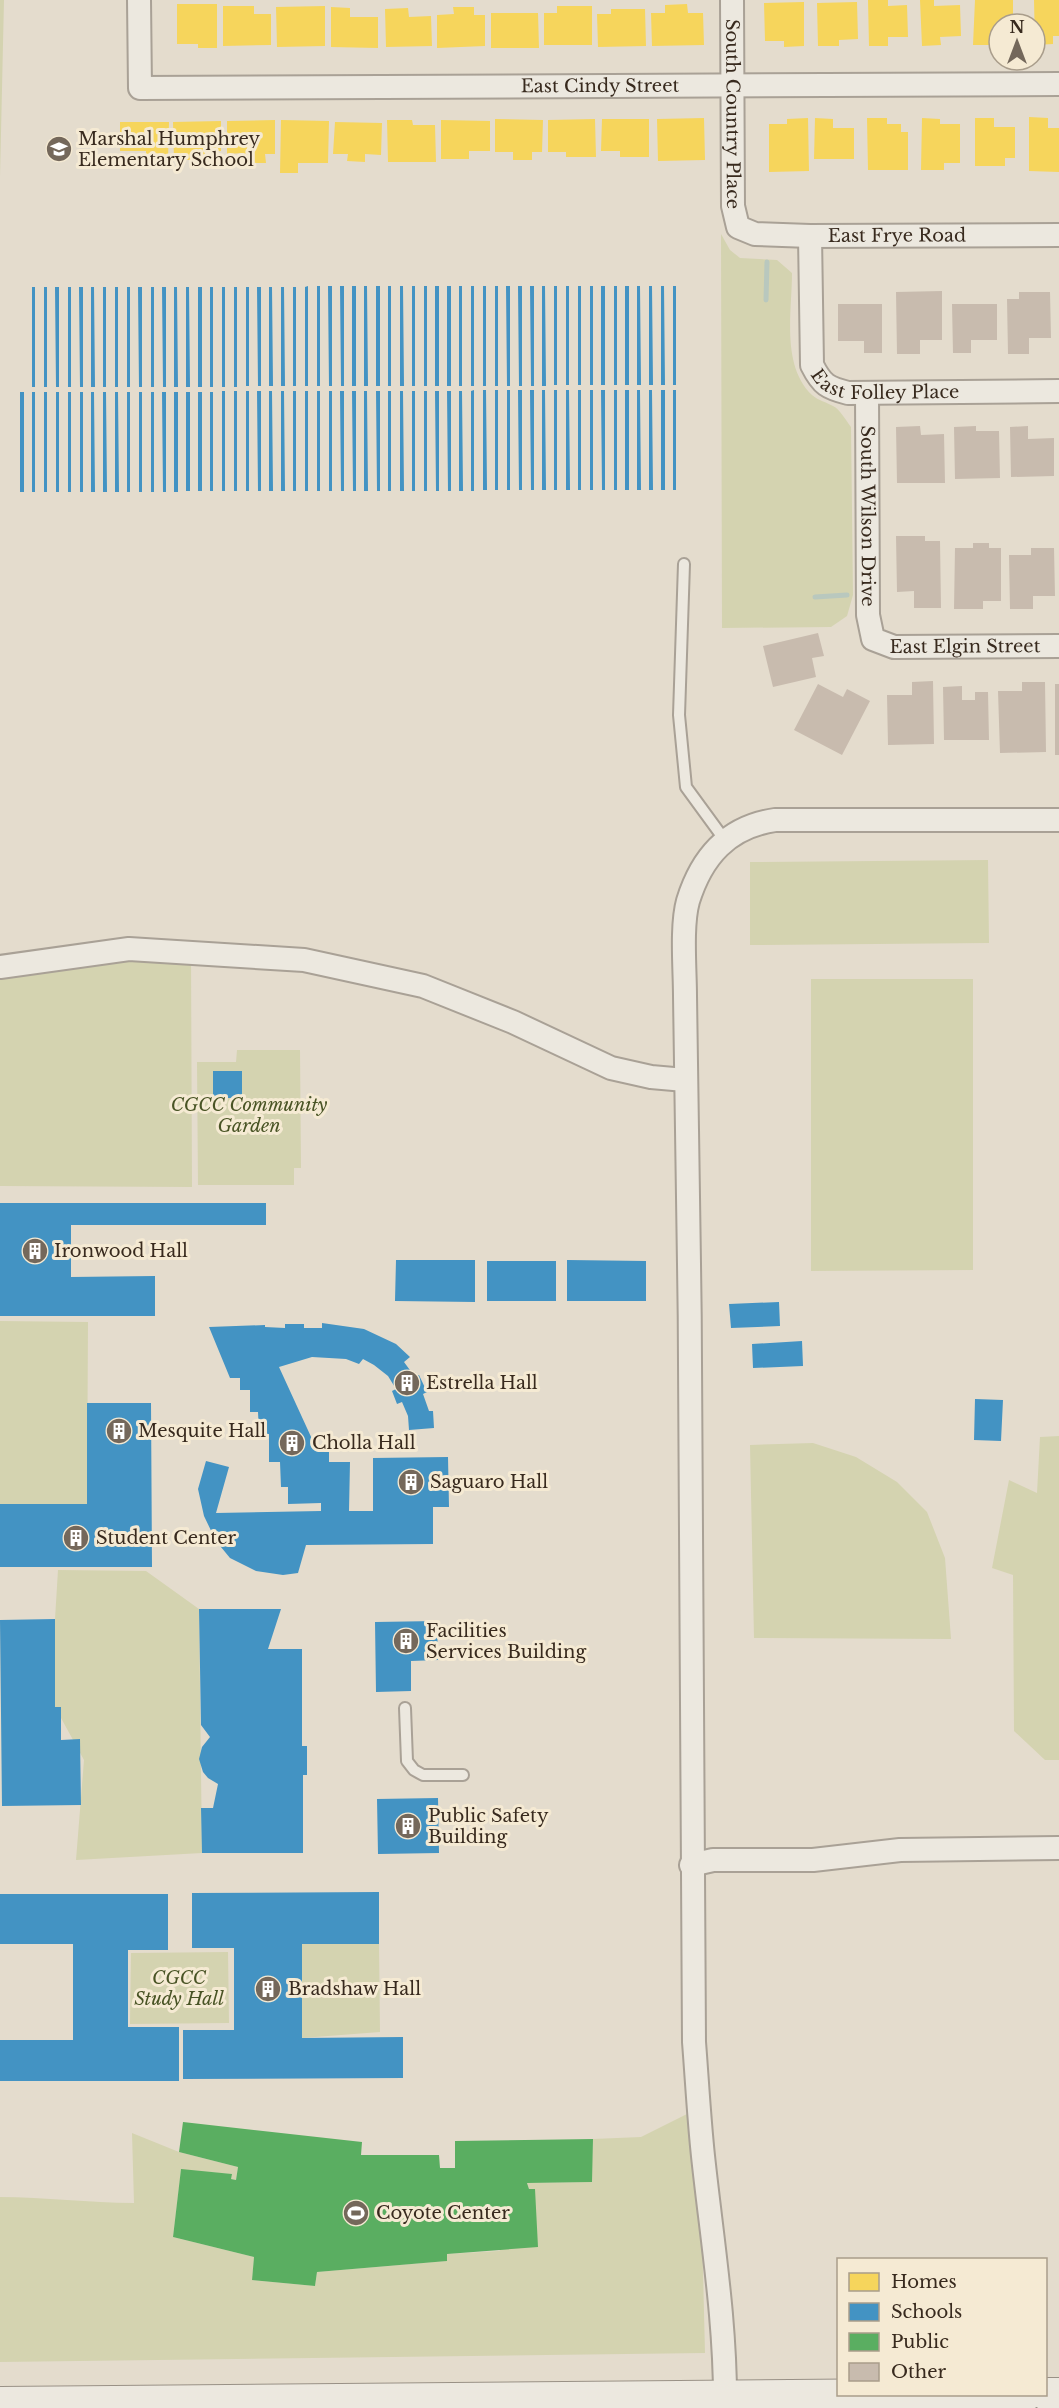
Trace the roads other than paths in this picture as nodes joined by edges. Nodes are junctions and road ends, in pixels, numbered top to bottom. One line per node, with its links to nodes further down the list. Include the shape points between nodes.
1 (139, 0): 3 (street, East Cindy Street, via 140,88)
2 (732, 0): 3 (street, South Country Place)
3 (732, 84): 4 (street, East Cindy Street); 5 (street, South Country Place, via 733,206)
4 (1059, 84)
5 (738, 227): 7 (street, East Frye Road, via 755,234)
6 (1059, 235): 7 (street, East Frye Road)
7 (810, 236): 9 (street, East Folley Place, via 812,365 819,380 832,389)
8 (1059, 391): 9 (street, East Folley Place)
9 (867, 393): 11 (street, South Wilson Drive, via 868,615)
10 (684, 564): 14 (lane, via 679,715 686,787)
11 (873, 639): 12 (street, East Elgin Street, via 894,646)
12 (1059, 646)
13 (1059, 820): 14 (street, via 775,820 753,823)
14 (724, 839): 16 (street, via 700,870 687,904)
15 (0, 967): 16 (street, via 129,949 313,962 423,986 611,1068)
16 (685, 1080): 20 (street)
17 (405, 1708): 18 (lane, via 406,1761 423,1775)
18 (463, 1775)
19 (1059, 1848): 20 (street, via 900,1850 813,1860 713,1860)
20 (692, 1865): 23 (street, via 694,2042 718,2275)
21 (960, 2396): 23 (main road)
22 (0, 2403): 24 (main road)
23 (725, 2403): 24 (main road)
24 (211, 2405)

